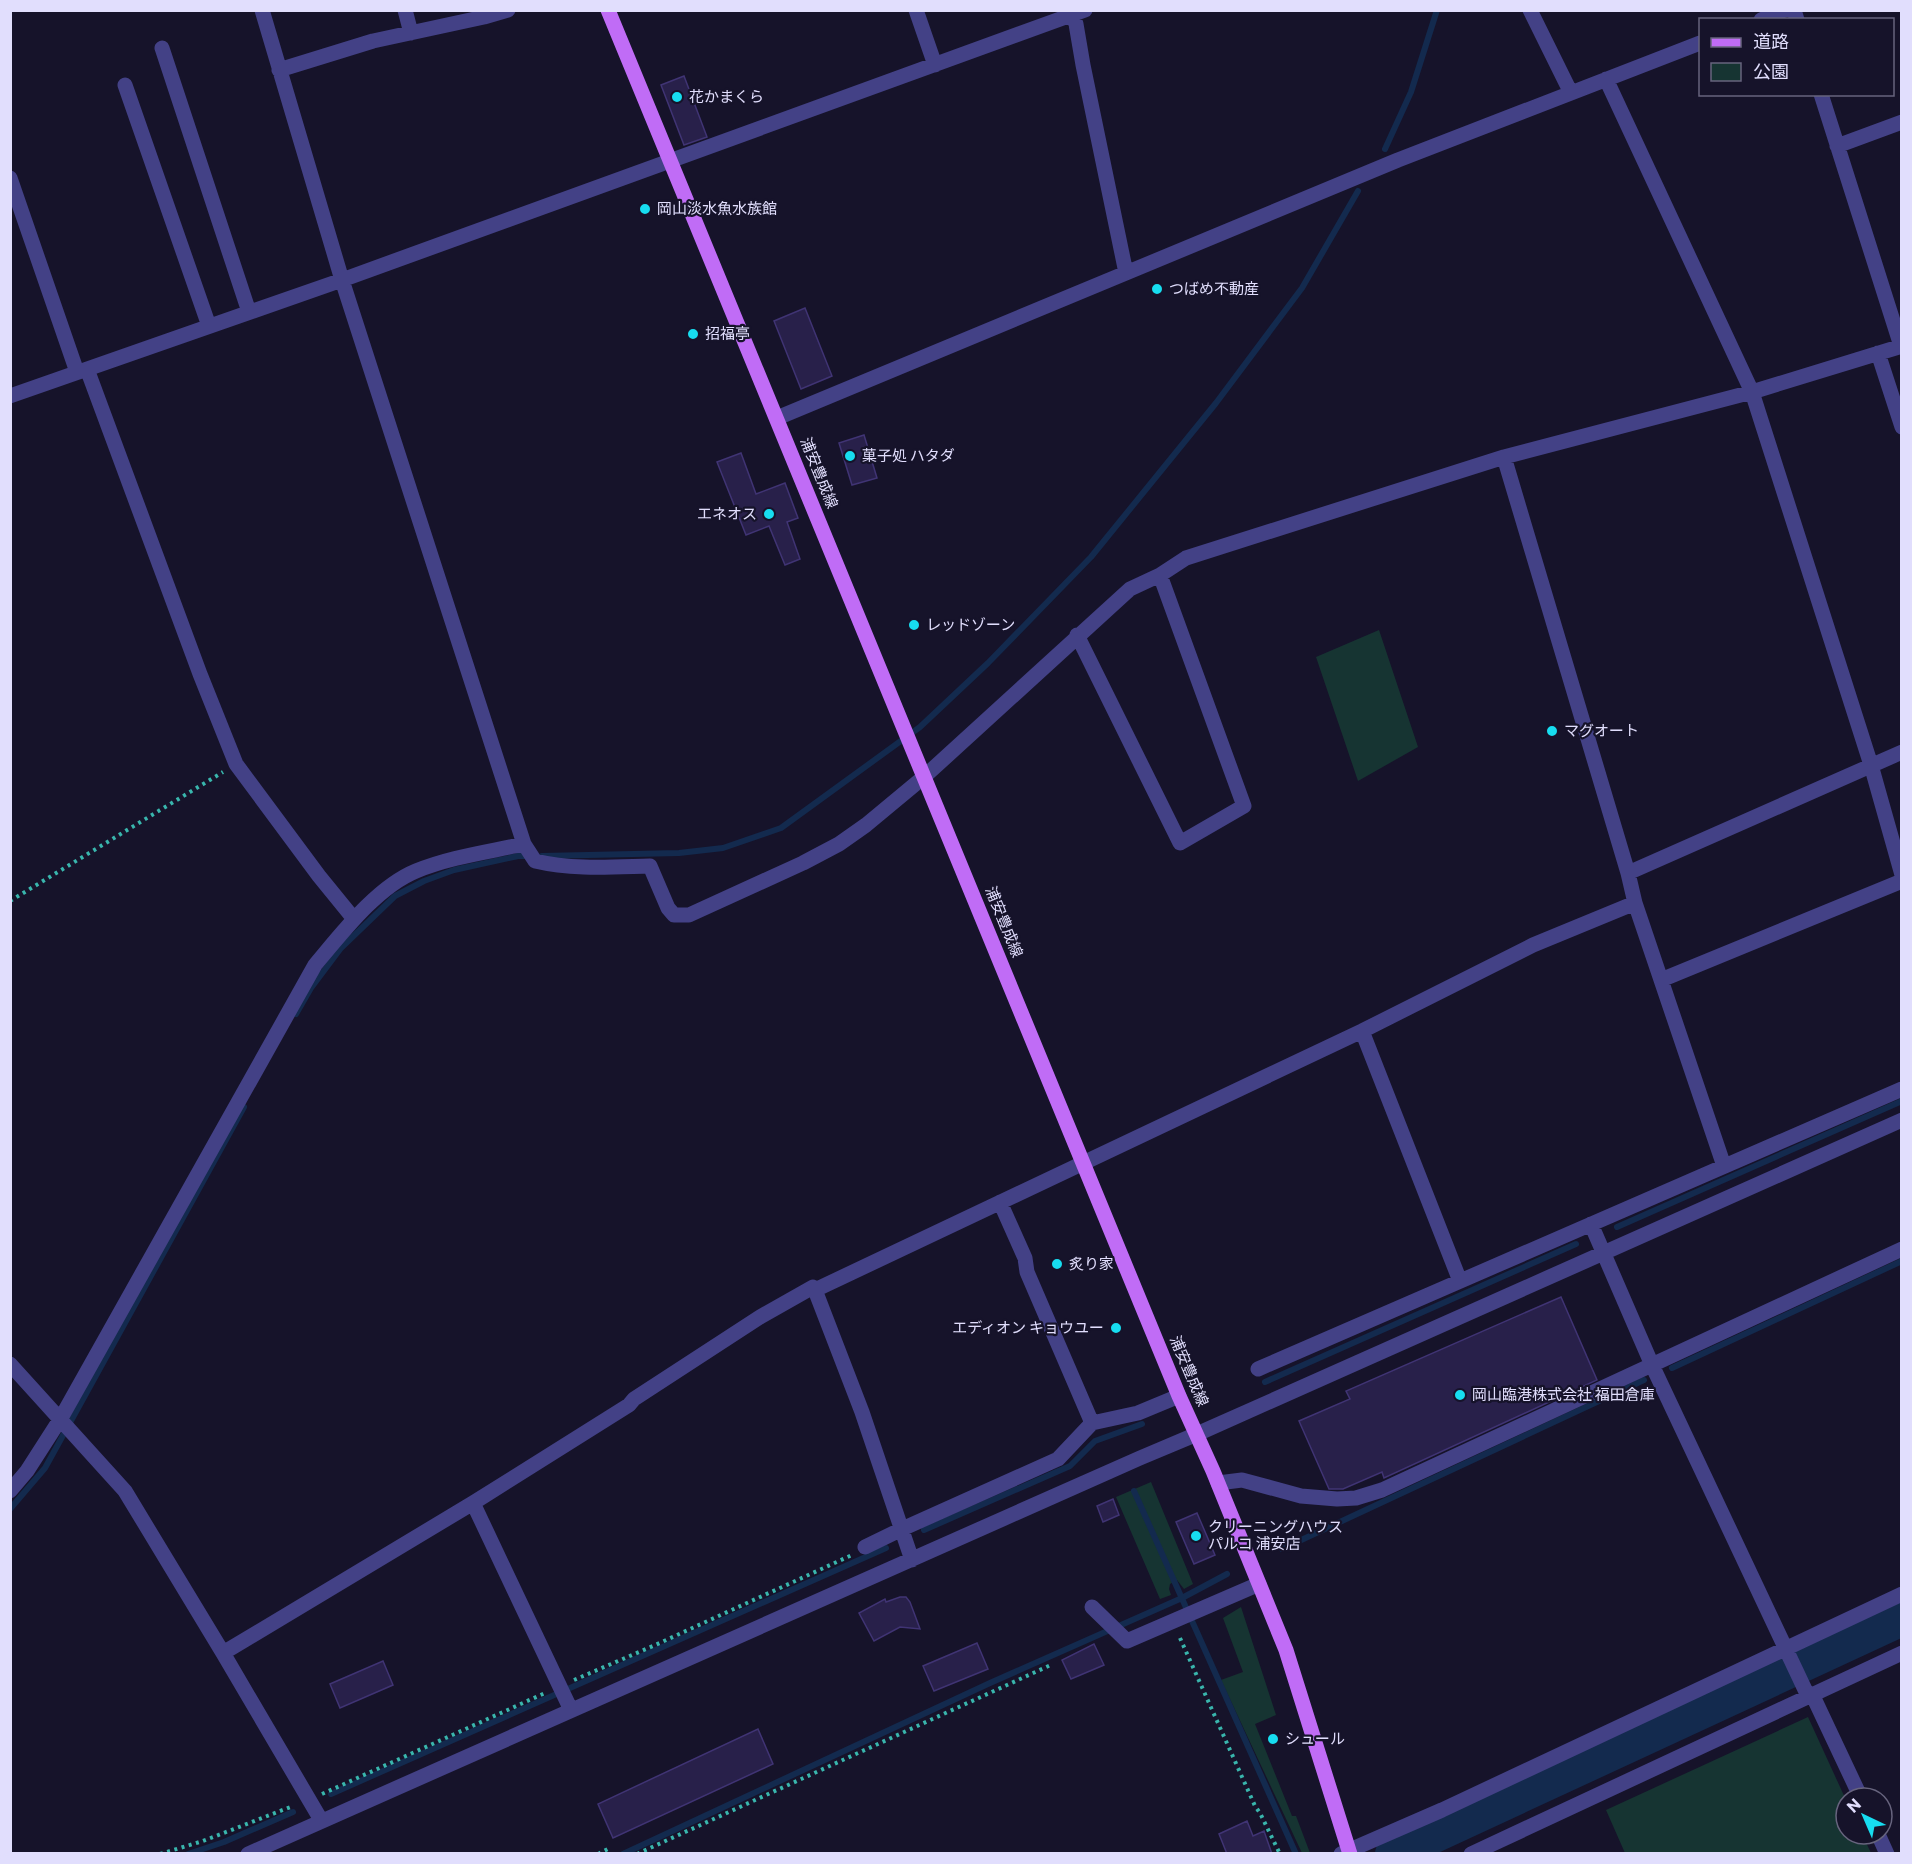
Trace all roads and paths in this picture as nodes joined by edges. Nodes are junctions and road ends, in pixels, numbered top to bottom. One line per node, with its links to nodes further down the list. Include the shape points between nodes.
1 (262, 10): 15 (street)
2 (405, 10): 11 (street)
3 (508, 10): 9 (street)
4 (608, 10): 22 (main road, 浦安豊成線)
5 (916, 10): 14 (street)
6 (1530, 10): 18 (street)
7 (1784, 10): 10 (street)
8 (1075, 12): 14 (street); 24 (street)
9 (483, 14): 11 (street)
10 (1766, 18)
11 (411, 33): 15 (street)
12 (1699, 44): 16 (street)
13 (162, 48): 26 (street)
14 (935, 65): 22 (street)
15 (279, 70): 25 (street)
16 (1606, 79): 18 (street); 31 (street)
17 (125, 85): 27 (street)
18 (1571, 93): 24 (street)
19 (1822, 96): 21 (street)
20 (1902, 122): 21 (street)
21 (1837, 146): 28 (street)
22 (671, 161): 25 (street); 33 (main road, 浦安豊成線)
23 (10, 178): 30 (street)
24 (1126, 273): 33 (street)
25 (342, 280): 26 (street); 42 (street)
26 (249, 312): 27 (street)
27 (209, 326): 30 (street)
28 (1901, 346): 29 (street)
29 (1878, 353): 31 (street); 34 (street)
30 (82, 370): 32 (street); 39 (street)
31 (1752, 392): 35 (street); 40 (street)
32 (10, 396)
33 (777, 418): 41 (main road, 浦安豊成線)
34 (1902, 427)
35 (1504, 457): 36 (street, via 1186,558); 44 (street)
36 (1160, 574): 37 (street, via 1130,589); 37 (street, via 1244,806 1180,843)
37 (1077, 635): 41 (street)
38 (1902, 752): 40 (street)
39 (236, 764): 46 (path); 48 (street)
40 (1871, 765): 43 (street); 44 (street)
41 (924, 776): 42 (street, via 838,844 690,915 674,915 668,908 650,866 555,866); 53 (main road, 浦安豊成線)
42 (527, 851): 48 (street, via 462,857 415,871)
43 (1900, 865)
44 (1628, 873): 47 (street)
45 (1902, 881): 49 (street)
46 (10, 901)
47 (1635, 903): 49 (street); 50 (street, via 1533,945)
48 (354, 919): 66 (street, via 315,965 292,1004)
49 (1661, 980): 54 (street)
50 (1362, 1031): 53 (street); 59 (street)
51 (1902, 1089): 54 (street)
52 (1902, 1120): 58 (street)
53 (1084, 1163): 55 (street); 64 (main road, 浦安豊成線)
54 (1724, 1166): 56 (street)
55 (1000, 1202): 60 (street); 65 (street)
56 (1591, 1224): 58 (street); 59 (street)
57 (1902, 1249): 62 (street)
58 (1603, 1252): 62 (street); 67 (street)
59 (1460, 1281): 63 (street)
60 (815, 1290): 70 (street, via 813,1287 760,1317); 71 (street)
61 (10, 1364): 66 (street)
62 (1652, 1365): 68 (street, via 1382,1490 1356,1498 1301,1496 1242,1480); 79 (street)
63 (1258, 1369)
64 (1179, 1396): 65 (street, via 1138,1413); 67 (main road, 浦安豊成線)
65 (1092, 1423): 71 (street, via 1058,1459)
66 (66, 1424): 69 (street); 78 (street, via 125,1491)
67 (1197, 1434): 68 (main road, 浦安豊成線); 73 (street)
68 (1218, 1483): 74 (main road, 浦安豊成線)
69 (10, 1491)
70 (473, 1503): 78 (street); 82 (street)
71 (902, 1529): 72 (street); 73 (street)
72 (865, 1547): 82 (path)
73 (912, 1560): 84 (street)
74 (1259, 1584): 76 (street, via 1126,1641); 89 (main road, 浦安豊成線, via 1286,1650)
75 (1902, 1594): 79 (street)
76 (1092, 1607)
77 (1180, 1638): 94 (path)
78 (223, 1653): 86 (street)
79 (1788, 1653): 83 (street); 89 (street)
80 (1902, 1653): 83 (street)
81 (1053, 1664): 93 (path)
82 (562, 1690): 84 (street); 86 (path)
83 (1810, 1695): 85 (street); 95 (street)
84 (572, 1710): 87 (street)
85 (1855, 1786)
86 (309, 1799): 87 (street); 90 (path)
87 (321, 1820): 91 (street)
88 (610, 1848): 92 (path)
89 (1346, 1852)
90 (160, 1854)
91 (248, 1854)
92 (598, 1854)
93 (637, 1854)
94 (1280, 1854)
95 (1471, 1854)

